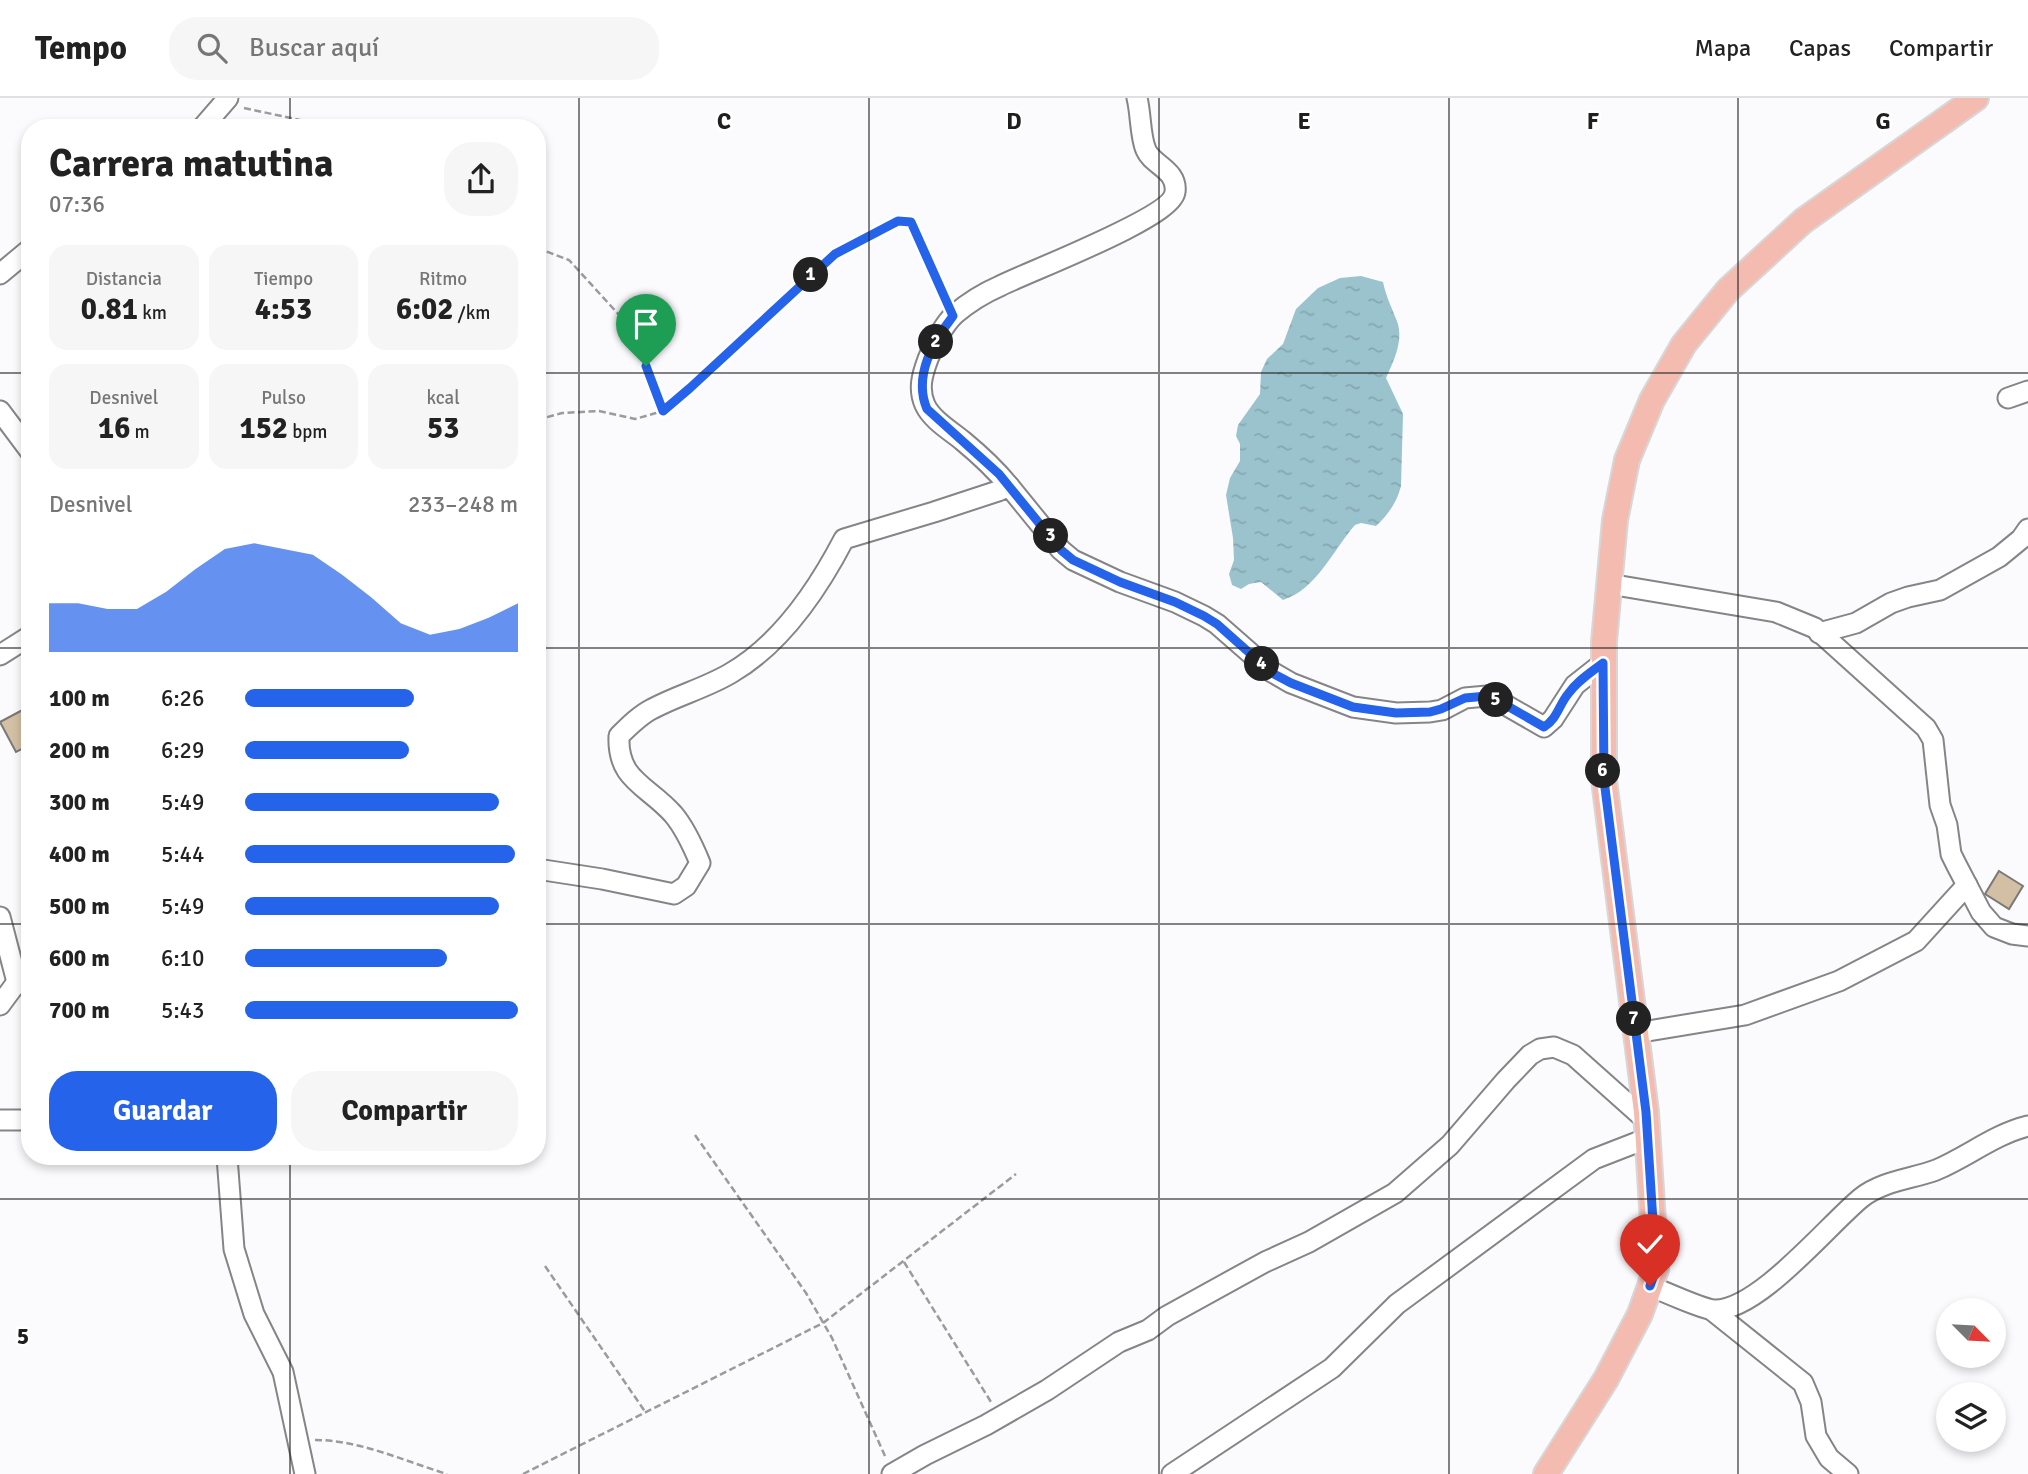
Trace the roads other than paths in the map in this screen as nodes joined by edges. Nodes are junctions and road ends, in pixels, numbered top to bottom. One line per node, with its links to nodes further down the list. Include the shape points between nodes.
1 (1137, 98): 11 (street, via 1146,150 1174,183 1170,203 1000,285 953,316 922,376 921,395 927,409)
2 (1976, 98): 13 (main road, via 1803,221 1728,290 1684,344 1652,400 1627,460)
3 (226, 100): 4 (street)
4 (210, 119)
5 (21, 256): 6 (street)
6 (0, 274)
7 (2028, 391): 8 (street)
8 (2008, 398)
9 (0, 411): 10 (street)
10 (21, 439)
11 (1009, 486): 17 (street, via 1061,550 1081,565 1204,616 1272,673 1341,704 1368,711 1412,713 1487,696 1544,727 1575,685); 18 (street, via 844,539 819,584 769,643 733,672 652,709 619,736 618,753 625,770 673,815 691,841 700,863 686,886 674,894)
12 (2028, 529): 14 (street, via 2000,556 1940,590 1900,600 1856,624)
13 (1609, 584): 14 (street, via 1776,612); 17 (main road)
14 (1819, 633): 19 (street, via 1933,740 1951,854)
15 (21, 640): 16 (street)
16 (2, 649)
17 (1603, 663): 25 (main road, via 1604,780)
18 (546, 870)
19 (1967, 884): 21 (street, via 1994,928); 25 (street, via 1916,941 1839,981 1745,1015)
20 (0, 916): 22 (street)
21 (2028, 936)
22 (21, 979)
23 (21, 987): 24 (street)
24 (0, 1005)
25 (1636, 1033): 29 (main road)
26 (0, 1120): 27 (street)
27 (21, 1120)
28 (2028, 1126): 32 (street, via 1938,1169 1862,1197 1810,1250 1759,1290 1739,1304)
29 (1647, 1130): 31 (main road, via 1656,1269); 33 (street, via 1573,1055 1554,1047 1540,1049 1506,1080 1450,1145 1395,1193 1119,1342 1000,1417); 35 (street, via 1594,1159 1397,1304 1332,1368)
30 (228, 1165): 34 (street, via 234,1250 254,1314 283,1372)
31 (1650, 1286): 32 (street); 36 (main road, via 1606,1378)
32 (1713, 1311): 37 (street, via 1803,1383 1816,1436 1829,1458)
33 (890, 1468)
34 (305, 1474)
35 (1172, 1474)
36 (1546, 1474)
37 (1848, 1474)

